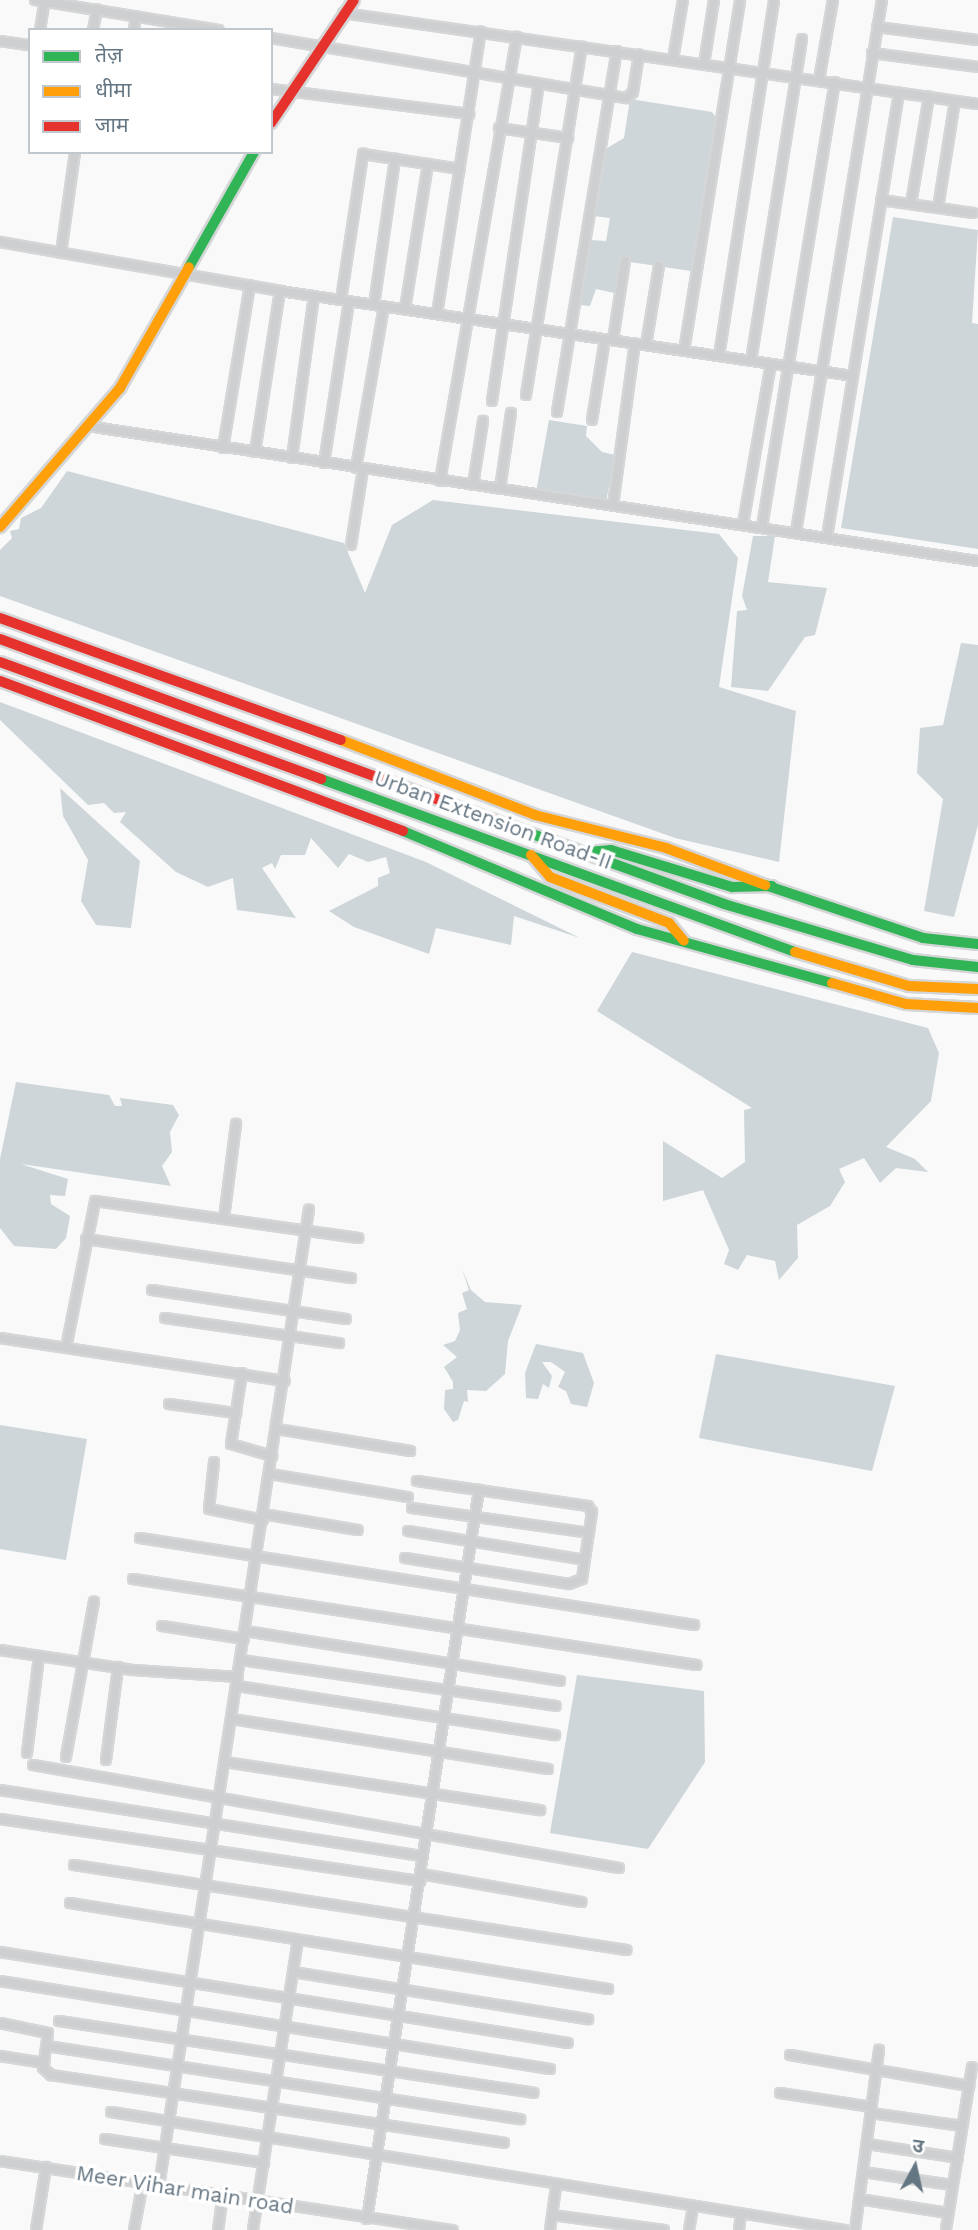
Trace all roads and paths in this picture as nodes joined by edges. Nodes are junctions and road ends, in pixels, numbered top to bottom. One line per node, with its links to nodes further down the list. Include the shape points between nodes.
1 (35, 0): 9 (street)
2 (354, 0): 11 (main road)
3 (682, 0): 31 (street)
4 (714, 0): 32 (street)
5 (740, 0): 34 (street)
6 (774, 0): 35 (street)
7 (833, 0): 39 (street)
8 (882, 0): 14 (street)
9 (45, 1): 10 (street); 15 (street)
10 (97, 9): 12 (street); 16 (street)
11 (343, 13): 19 (street); 26 (main road)
12 (136, 16): 13 (street); 17 (street)
13 (170, 26): 18 (street)
14 (877, 27): 23 (street); 29 (street)
15 (40, 28)
16 (93, 28)
17 (134, 28)
18 (194, 28)
19 (481, 31): 20 (street); 36 (street)
20 (517, 37): 27 (street); 38 (street)
21 (273, 38): 26 (street)
22 (802, 39): 37 (street)
23 (977, 40)
24 (0, 41): 25 (street)
25 (28, 46)
26 (319, 46): 36 (street); 45 (main road)
27 (582, 46): 28 (street); 44 (street)
28 (617, 51): 30 (street); 47 (street)
29 (872, 53): 33 (street); 42 (street)
30 (639, 54): 31 (street); 47 (street, via 630,98)
31 (673, 59): 32 (street)
32 (704, 64): 34 (street)
33 (978, 66)
34 (730, 68): 35 (street); 85 (street)
35 (762, 73): 37 (street); 86 (street)
36 (475, 75): 38 (street); 51 (street)
37 (796, 77): 39 (street); 87 (street)
38 (508, 79): 41 (street); 53 (street)
39 (819, 80): 40 (street)
40 (835, 82): 42 (street); 89 (street)
41 (539, 84): 44 (street); 54 (street)
42 (866, 87): 46 (street); 90 (street)
43 (273, 89): 45 (street)
44 (575, 90): 47 (street); 55 (street)
45 (290, 93): 51 (street); 52 (main road)
46 (899, 93): 48 (street); 61 (street)
47 (610, 96): 81 (street)
48 (929, 97): 49 (street); 62 (street)
49 (956, 101): 50 (street); 63 (street)
50 (978, 104)
51 (468, 114): 60 (street)
52 (273, 120)
53 (499, 128): 54 (street); 78 (street)
54 (531, 133): 55 (street); 79 (street)
55 (568, 138): 80 (street)
56 (75, 154): 66 (street)
57 (253, 154): 69 (main road)
58 (395, 159): 59 (street); 73 (street, via 363,154); 74 (street)
59 (428, 164): 60 (street); 76 (street)
60 (460, 169): 77 (street)
61 (881, 200): 62 (street); 91 (street)
62 (911, 204): 63 (street)
63 (938, 208): 64 (street)
64 (973, 213)
65 (0, 242): 66 (street)
66 (61, 253): 69 (street)
67 (625, 261): 82 (street)
68 (659, 266): 84 (street)
69 (182, 275): 70 (street); 98 (main road, via 120,388)
70 (250, 285): 71 (street); 99 (street)
71 (280, 291): 72 (street); 100 (street)
72 (314, 296): 73 (street); 101 (street)
73 (345, 301): 74 (street); 102 (street)
74 (374, 305): 75 (street)
75 (384, 306): 76 (street); 103 (street)
76 (405, 309): 77 (street)
77 (437, 314): 78 (street)
78 (466, 318): 79 (street); 104 (street)
79 (504, 324): 80 (street); 93 (street)
80 (538, 328): 81 (street); 92 (street)
81 (570, 333): 82 (street); 94 (street)
82 (609, 339): 83 (street); 96 (street)
83 (635, 343): 84 (street); 107 (street)
84 (646, 345): 85 (street)
85 (684, 351): 86 (street)
86 (719, 356): 87 (street)
87 (751, 360): 88 (street)
88 (771, 364): 89 (street); 108 (street)
89 (789, 366): 90 (street); 110 (street)
90 (822, 372): 91 (street); 111 (street)
91 (853, 376): 112 (street)
92 (526, 395)
93 (492, 401)
94 (557, 412)
95 (512, 413): 106 (street)
96 (592, 420)
97 (482, 421): 105 (street)
98 (87, 426): 99 (street); 109 (main road)
99 (223, 448): 100 (street)
100 (255, 452): 101 (street)
101 (292, 458): 102 (street)
102 (324, 463): 103 (street)
103 (359, 469): 104 (street); 113 (street)
104 (440, 481): 105 (street)
105 (473, 485): 106 (street)
106 (500, 489): 107 (street)
107 (613, 505): 108 (street)
108 (743, 524): 110 (street)
109 (0, 527)
110 (762, 527): 111 (street)
111 (796, 532): 112 (street)
112 (827, 537): 114 (street)
113 (351, 544)
114 (978, 561)
115 (0, 618): 121 (main road, via 234,699 535,815 666,848)
116 (0, 639): 119 (main road, Urban Extension Road-II)
117 (0, 662): 120 (main road, Urban Extension Road-II)
118 (0, 681): 122 (main road, via 409,833 637,929)
119 (580, 852): 121 (main road, via 611,850 732,887); 124 (main road, Urban Extension Road-II, via 723,904 900,957)
120 (529, 853): 122 (main road, via 550,877 669,922); 125 (main road, Urban Extension Road-II, via 824,963 909,986)
121 (772, 886): 123 (main road, via 923,938)
122 (684, 941): 126 (main road, via 906,1004)
123 (978, 944)
124 (978, 967)
125 (978, 989)
126 (978, 1008)
127 (236, 1124): 129 (street)
128 (309, 1209): 130 (street)
129 (224, 1218): 130 (street); 132 (street, via 102,1199 91,1206)
130 (306, 1231): 131 (street); 133 (street)
131 (358, 1238)
132 (86, 1239): 133 (street); 142 (street)
133 (300, 1271): 134 (street); 136 (street)
134 (351, 1278)
135 (152, 1290): 136 (street)
136 (294, 1311): 138 (street); 139 (street)
137 (165, 1318): 139 (street)
138 (346, 1319)
139 (291, 1336): 141 (street); 144 (street)
140 (0, 1338): 142 (street)
141 (339, 1343)
142 (66, 1348): 143 (street)
143 (242, 1373): 144 (street); 146 (street)
144 (285, 1381): 147 (street)
145 (169, 1404): 146 (street)
146 (236, 1413): 149 (street, via 234,1448)
147 (277, 1429): 148 (street); 149 (street)
148 (410, 1451)
149 (272, 1456): 151 (street)
150 (214, 1462): 156 (street, via 209,1509)
151 (270, 1474): 154 (street); 156 (street)
152 (418, 1481): 153 (street)
153 (479, 1490): 157 (street); 160 (street, via 588,1506)
154 (408, 1497)
155 (412, 1508): 157 (street)
156 (263, 1517): 158 (street); 163 (street)
157 (475, 1517): 160 (street); 162 (street)
158 (358, 1530)
159 (408, 1531): 162 (street)
160 (589, 1533): 165 (street)
161 (140, 1538): 163 (street)
162 (472, 1542): 165 (street); 166 (street)
163 (257, 1557): 168 (street); 169 (street)
164 (405, 1558): 166 (street)
165 (585, 1560): 166 (street, via 577,1584)
166 (468, 1567): 168 (street)
167 (133, 1579): 169 (street)
168 (465, 1589): 171 (street); 173 (street)
169 (251, 1597): 173 (street); 174 (street)
170 (94, 1602): 178 (street)
171 (694, 1625)
172 (162, 1626): 174 (street)
173 (459, 1629): 179 (street); 180 (street)
174 (245, 1635): 177 (street); 179 (street)
175 (0, 1650): 176 (street)
176 (39, 1656): 178 (street); 190 (street)
177 (241, 1660): 182 (street); 184 (street)
178 (81, 1662): 181 (street); 191 (street)
179 (453, 1663): 183 (street); 184 (street)
180 (696, 1665)
181 (118, 1667): 182 (street); 192 (street)
182 (237, 1681): 186 (street); 187 (street)
183 (560, 1681)
184 (449, 1690): 185 (street); 186 (street)
185 (556, 1706)
186 (445, 1717): 188 (street); 189 (street)
187 (232, 1719): 189 (street); 193 (street)
188 (555, 1735)
189 (440, 1751): 195 (street); 197 (street)
190 (27, 1753)
191 (66, 1757)
192 (106, 1760)
193 (225, 1762): 197 (street); 198 (street)
194 (33, 1765): 198 (street)
195 (548, 1769)
196 (0, 1790): 201 (street)
197 (433, 1792): 199 (street); 202 (street)
198 (220, 1796): 201 (street); 202 (street)
199 (540, 1810)
200 (0, 1819): 203 (street)
201 (216, 1822): 203 (street); 204 (street)
202 (427, 1831): 204 (street); 206 (street)
203 (212, 1847): 207 (street); 208 (street)
204 (423, 1856): 207 (street)
205 (74, 1865): 208 (street)
206 (619, 1868)
207 (420, 1877): 209 (street); 211 (street)
208 (206, 1884): 211 (street); 212 (street)
209 (582, 1902)
210 (70, 1903): 212 (street)
211 (414, 1914): 214 (street); 216 (street)
212 (200, 1924): 213 (street); 218 (street)
213 (298, 1940): 216 (street); 217 (street)
214 (627, 1950)
215 (0, 1952): 218 (street)
216 (408, 1957): 220 (street); 221 (street)
217 (293, 1972): 221 (street); 222 (street)
218 (191, 1981): 222 (street); 223 (street)
219 (0, 1982): 223 (street)
220 (608, 1989)
221 (402, 1990): 224 (street); 225 (street)
222 (289, 1997): 224 (street); 228 (street)
223 (186, 2010): 228 (street); 229 (street)
224 (398, 2017): 230 (street); 231 (street)
225 (588, 2019)
226 (59, 2021): 229 (street)
227 (0, 2023): 232 (street, via 46,2031)
228 (285, 2026): 231 (street); 234 (street)
229 (182, 2039): 234 (street); 238 (street)
230 (568, 2043)
231 (394, 2044): 240 (street); 242 (street)
232 (47, 2046): 237 (street); 238 (street)
233 (879, 2050): 241 (street)
234 (281, 2053): 242 (street); 243 (street)
235 (790, 2054): 241 (street)
236 (0, 2056): 237 (street)
237 (44, 2063): 247 (street, via 51,2076)
238 (178, 2066): 243 (street); 247 (street)
239 (972, 2067): 244 (street)
240 (550, 2069)
241 (876, 2071): 244 (street); 250 (street)
242 (390, 2072): 245 (street); 248 (street)
243 (276, 2081): 248 (street); 249 (street)
244 (969, 2086): 254 (street)
245 (534, 2093)
246 (780, 2093): 250 (street)
247 (174, 2094): 249 (street); 253 (street)
248 (386, 2097): 252 (street); 255 (street)
249 (273, 2107): 255 (street); 256 (street)
250 (871, 2110): 254 (street); 259 (street)
251 (111, 2112): 253 (street)
252 (520, 2119)
253 (169, 2120): 256 (street); 260 (street)
254 (962, 2126): 262 (street)
255 (381, 2127): 258 (street); 261 (street)
256 (268, 2135): 261 (street); 264 (street)
257 (105, 2139): 260 (street)
258 (504, 2143)
259 (866, 2144): 262 (street); 266 (street)
260 (165, 2147): 264 (street); 269 (street)
261 (377, 2152): 270 (street); 278 (street)
262 (958, 2158): 268 (street)
263 (0, 2161): 265 (street, Meer Vihar main road)
264 (264, 2163): 273 (street)
265 (46, 2167): 267 (street, Meer Vihar main road); 283 (street)
266 (863, 2172): 268 (street); 272 (street)
267 (143, 2182): 269 (street, Meer Vihar main road); 284 (street)
268 (953, 2185): 275 (street)
269 (159, 2186): 271 (street, Meer Vihar main road)
270 (556, 2186): 274 (street); 277 (street)
271 (223, 2195): 273 (street, Meer Vihar main road); 285 (street)
272 (859, 2199): 275 (street); 294 (street)
273 (259, 2201): 278 (street, Meer Vihar main road); 286 (street)
274 (693, 2207): 276 (street); 290 (street)
275 (948, 2213): 282 (street)
276 (741, 2214): 279 (street); 291 (street)
277 (552, 2215): 288 (street); 289 (street)
278 (367, 2219): 287 (street, Meer Vihar main road)
279 (780, 2220): 280 (street); 292 (street)
280 (804, 2227): 281 (street)
281 (827, 2229): 293 (street)
282 (946, 2229)
283 (36, 2230)
284 (134, 2230)
285 (218, 2230)
286 (253, 2230)
287 (453, 2230)
288 (550, 2230)
289 (664, 2230)
290 (690, 2230)
291 (739, 2230)
292 (778, 2230)
293 (845, 2230)
294 (855, 2230)

